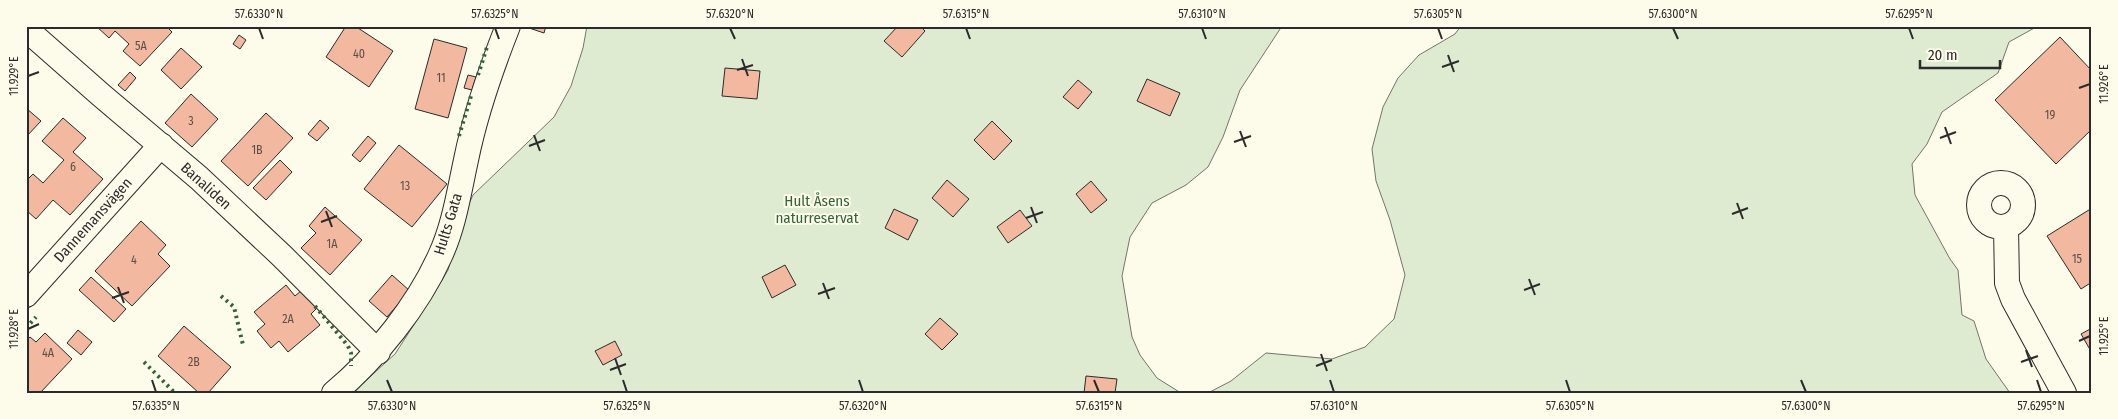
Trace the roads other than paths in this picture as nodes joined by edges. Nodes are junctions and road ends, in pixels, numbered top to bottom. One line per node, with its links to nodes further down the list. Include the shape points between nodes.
1 (508, 26): 6 (street, Hults Gata, via 468,150 441,254)
2 (26, 29): 3 (street, Banaliden)
3 (161, 146): 5 (street, Dannemansvägen); 6 (street, Banaliden, via 260,234)
4 (2006, 227): 8 (street, via 2007,284)
5 (26, 295)
6 (378, 352): 7 (street, Hults Gata)
7 (334, 393)
8 (2064, 393)

